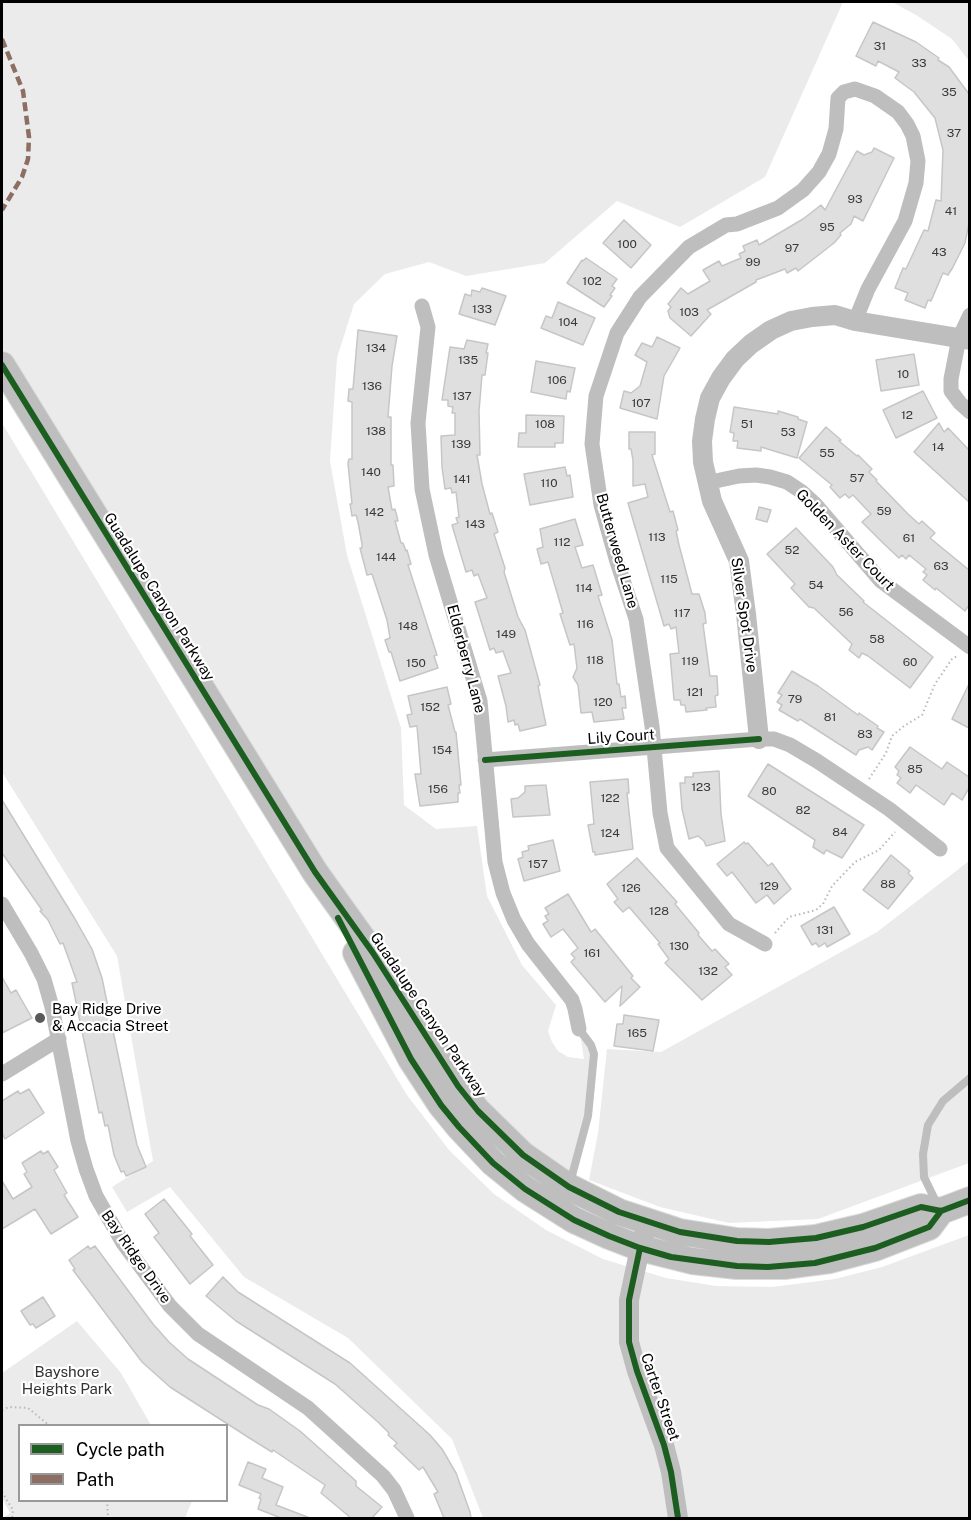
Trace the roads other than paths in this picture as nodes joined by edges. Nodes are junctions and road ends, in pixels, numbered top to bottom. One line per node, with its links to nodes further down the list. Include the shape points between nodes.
1 (422, 306): 11 (street, Elderberry Lane, via 428,327 418,423 422,489 433,544 480,701)
2 (969, 315): 4 (street)
3 (855, 321): 4 (street, Silver Spot Drive); 7 (street, Silver Spot Drive, via 835,315 791,321 771,330 735,359 716,388 705,419 702,441); 10 (street, Butterweed Lane, via 871,282 905,221 918,171 917,151 903,118 875,96 855,89 838,98 829,154 803,190 778,208 726,225 689,247 640,297 617,333 596,396 592,444 602,505 636,619)
4 (964, 339): 6 (street, via 952,369 951,391)
5 (2, 365): 13 (main road, Guadalupe Canyon Parkway)
6 (969, 412)
7 (706, 483): 8 (street, Golden Aster Court, via 756,475 794,487 815,504 881,581); 9 (street, Silver Spot Drive, via 739,561)
8 (965, 650)
9 (759, 739): 10 (street, Lily Court); 12 (street, Lily Court, via 790,745 862,791)
10 (654, 747): 11 (street, Lily Court); 15 (street, Butterweed Lane, via 667,848 729,924)
11 (485, 760): 16 (street, Elderberry Lane, via 492,847 503,893 528,945 572,1000)
12 (940, 849)
13 (315, 872): 20 (main road, Guadalupe Canyon Parkway, via 473,1105 523,1155); 24 (main road, Guadalupe Canyon Parkway, via 411,1059 459,1127 500,1168 551,1207)
14 (2, 904): 17 (street, Bay Ridge Drive, via 44,979)
15 (765, 944)
16 (579, 1029): 20 (lane, via 594,1054 588,1116)
17 (59, 1039): 18 (street); 25 (street, Bay Ridge Drive, via 86,1169 96,1196 123,1243 170,1306 198,1334 308,1408 383,1476)
18 (2, 1074)
19 (969, 1078): 22 (lane, via 934,1113 925,1139 924,1177)
20 (569, 1187): 23 (main road, Guadalupe Canyon Parkway)
21 (969, 1200): 22 (main road, Guadalupe Canyon Parkway)
22 (941, 1211): 23 (main road, Guadalupe Canyon Parkway, via 921,1207 848,1232 777,1242 705,1237); 24 (main road, Guadalupe Canyon Parkway, via 929,1227 895,1240 845,1257 799,1265 730,1266)
23 (648, 1223): 24 (street, Carter Street)
24 (640, 1248): 26 (street, Carter Street, via 629,1300 629,1342 664,1445)
25 (407, 1518)
26 (678, 1518)

